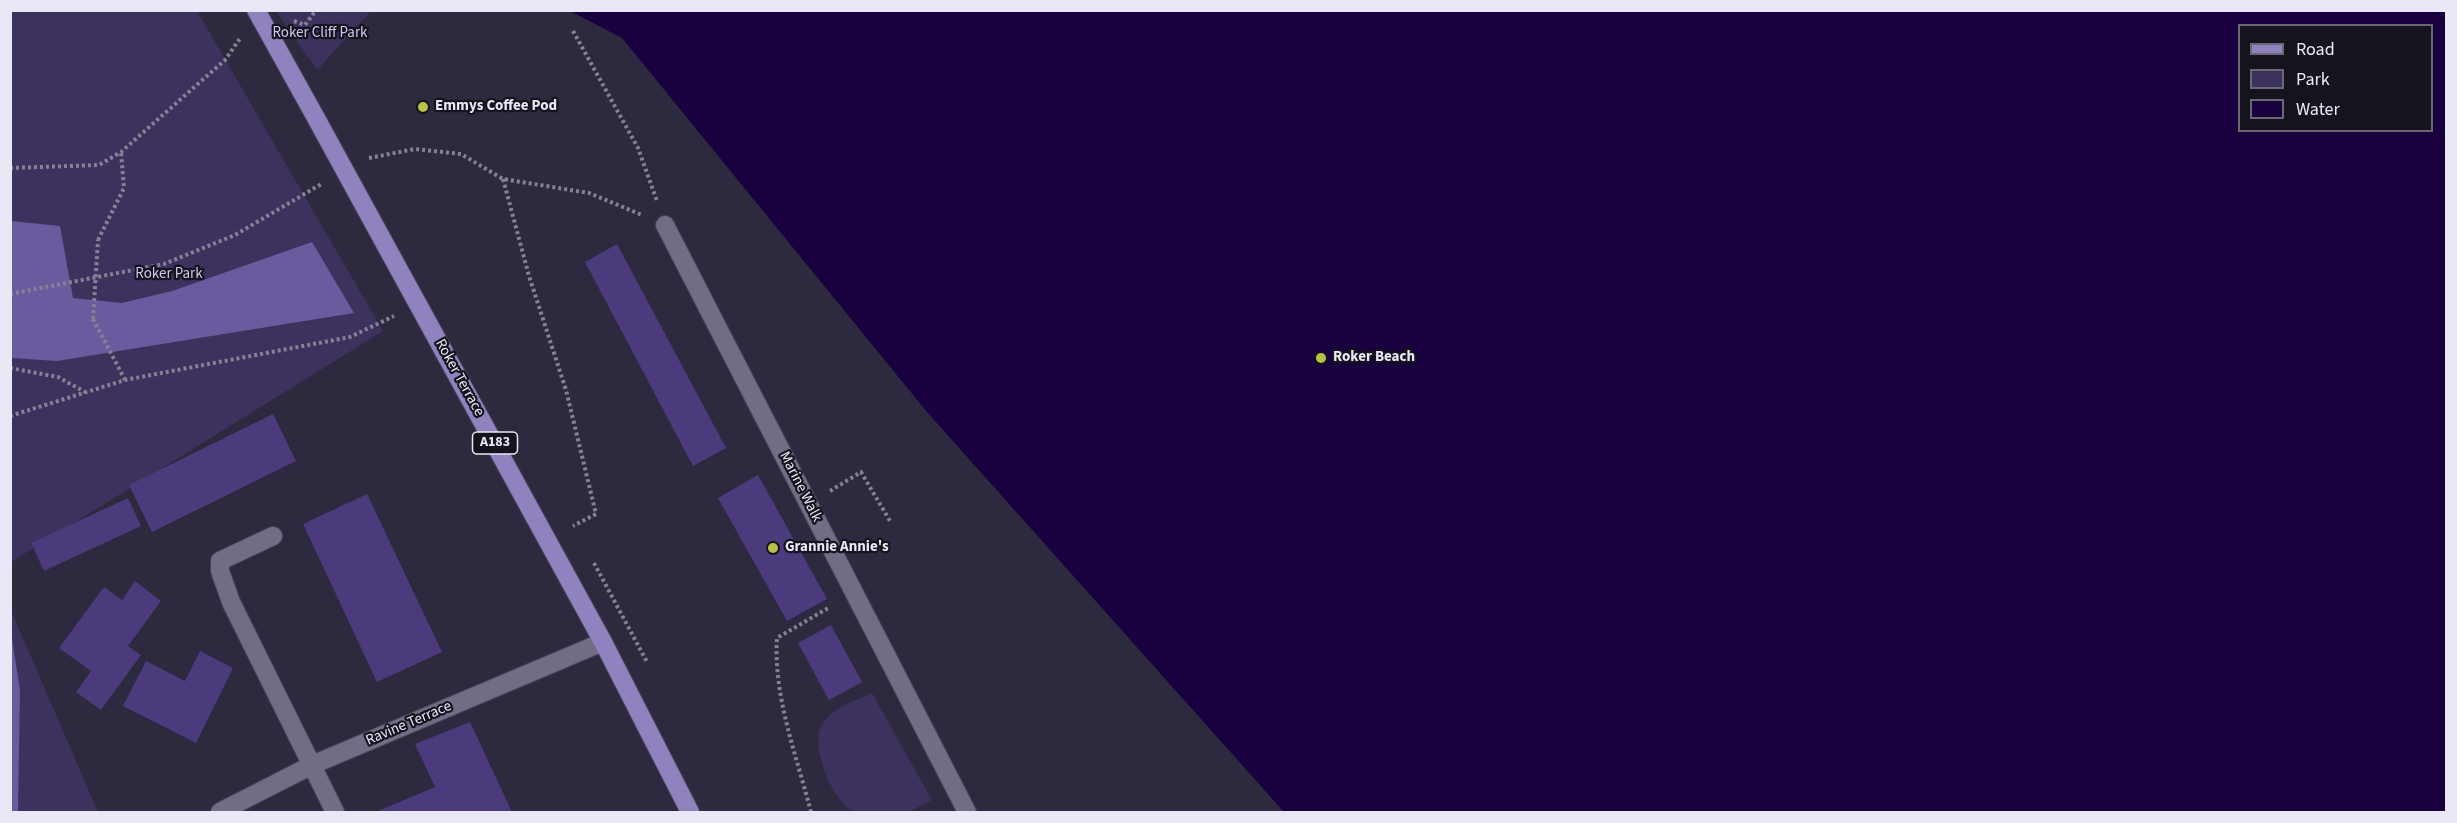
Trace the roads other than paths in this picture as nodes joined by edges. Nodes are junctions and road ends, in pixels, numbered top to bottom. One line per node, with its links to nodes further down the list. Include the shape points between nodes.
1 (256, 12): 4 (main road, Roker Terrace / A183, bridge)
2 (665, 225): 9 (street, Marine Walk)
3 (273, 536): 5 (street, via 220,561 220,571 231,602)
4 (603, 642): 5 (street, Ravine Terrace); 8 (main road, Roker Terrace / A183)
5 (312, 765): 6 (street, Ravine Terrace); 7 (street)
6 (220, 813)
7 (335, 813)
8 (690, 813)
9 (967, 813)

